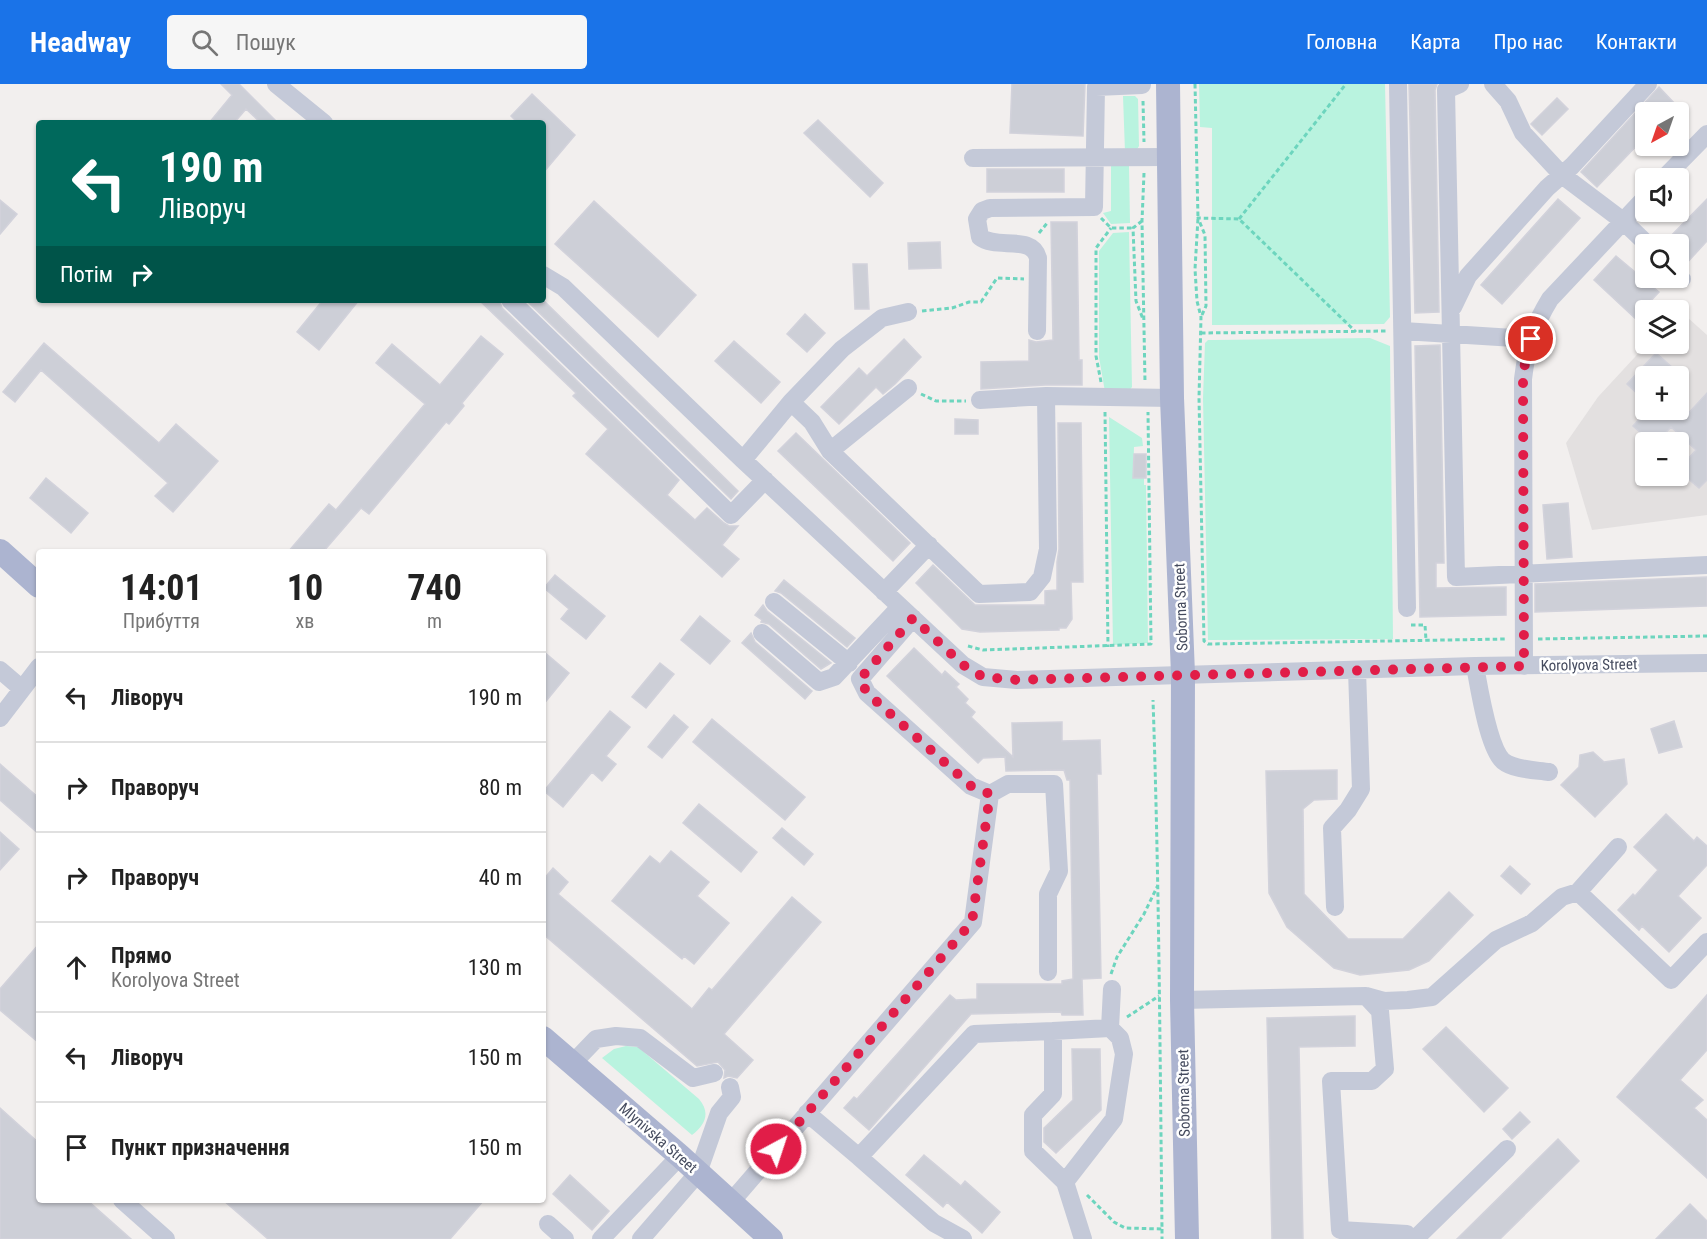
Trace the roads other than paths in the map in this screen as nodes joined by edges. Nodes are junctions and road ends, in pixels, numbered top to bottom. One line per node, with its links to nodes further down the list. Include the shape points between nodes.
1 (276, 84): 8 (street)
2 (1168, 84): 10 (main road, Soborna Street)
3 (1398, 84): 23 (street)
4 (1460, 84): 20 (street, via 1446,90)
5 (1493, 84): 14 (street, via 1508,101 1523,133)
6 (1648, 84): 14 (street)
7 (1142, 85): 12 (street, via 1095,87)
8 (320, 120)
9 (1707, 134): 13 (street)
10 (1169, 157): 12 (street); 28 (main road, Soborna Street)
11 (973, 158): 12 (street)
12 (1094, 158): 22 (street, via 1094,207 990,208 977,219 980,237 986,242 1027,245 1037,252)
13 (1674, 168)
14 (1562, 175): 16 (street); 20 (street, via 1468,276)
15 (1635, 209): 16 (street)
16 (1623, 221): 17 (street); 25 (street, via 1550,299)
17 (1637, 234)
18 (546, 277): 32 (street, Korolyova Street, via 563,287)
19 (513, 303): 33 (street, via 731,515)
20 (1451, 311): 24 (street)
21 (908, 312): 30 (street, via 882,318 862,332)
22 (1037, 331)
23 (1403, 331): 24 (street); 41 (street)
24 (1451, 335): 25 (street); 37 (street, via 1456,576)
25 (1531, 339): 37 (street, via 1523,379)
26 (908, 388): 31 (street)
27 (1046, 396): 28 (street); 29 (street); 34 (street, via 1048,549 1042,577 1030,592 979,594)
28 (1172, 398): 51 (main road, Soborna Street)
29 (980, 400)
30 (791, 402): 31 (street, via 812,422); 32 (street)
31 (830, 451): 34 (street)
32 (743, 460): 33 (street, Korolyova Street)
33 (765, 480): 39 (street, Korolyova Street)
34 (929, 545): 39 (street)
35 (0, 551): 38 (main road)
36 (1707, 565): 37 (street)
37 (1523, 574): 47 (street)
38 (36, 583)
39 (884, 592): 42 (street, Korolyova Street)
40 (774, 602): 44 (street)
41 (1407, 608)
42 (907, 613): 44 (street); 51 (street, Korolyova Street, via 963,665 983,677 1017,680); 55 (street, via 860,679 867,693 971,786)
43 (762, 633): 44 (street, via 819,682 834,677)
44 (849, 663)
45 (1707, 663): 47 (street, Korolyova Street)
46 (1474, 666): 47 (street, Korolyova Street); 50 (street, Korolyova Street); 54 (street, via 1488,726 1503,761)
47 (1524, 666)
48 (0, 670): 52 (street)
49 (36, 670): 52 (street)
50 (1358, 670): 51 (street, Korolyova Street); 58 (street, via 1361,789 1332,828)
51 (1183, 674): 63 (main road, Soborna Street)
52 (21, 688): 53 (street)
53 (0, 718)
54 (1549, 772)
55 (990, 794): 60 (street, via 1008,784 1054,784 1059,871 1048,894); 70 (street, via 972,922)
56 (1618, 848): 57 (street)
57 (1578, 892): 59 (street, via 1671,980); 62 (street, via 1562,897 1532,923 1496,940 1432,997 1384,1000)
58 (1335, 907)
59 (1707, 942)
60 (1048, 972)
61 (1112, 989): 64 (street)
62 (1366, 996): 63 (street); 87 (street, via 1380,1011 1385,1069 1372,1081 1331,1081 1340,1230 1407,1234)
63 (1170, 998): 86 (main road, Soborna Street)
64 (1110, 1028): 65 (street); 75 (street, via 1120,1038 1124,1054 1114,1119)
65 (1053, 1031): 73 (street, via 974,1034); 75 (street, via 1053,1094 1033,1115 1033,1151)
66 (546, 1041): 67 (main road, Mlynivska Street)
67 (572, 1064): 68 (street, via 596,1040 616,1036 640,1038 693,1078); 72 (main road, Mlynivska Street)
68 (714, 1072)
69 (730, 1087): 74 (street, via 732,1098 718,1113)
70 (807, 1113): 73 (street); 76 (street)
71 (1507, 1149): 87 (street)
72 (680, 1155): 74 (main road, Mlynivska Street); 81 (street)
73 (859, 1158): 84 (street, via 934,1223)
74 (698, 1173): 76 (main road, Mlynivska Street); 82 (street)
75 (1065, 1182): 85 (street)
76 (731, 1202): 83 (main road, Mlynivska Street)
77 (125, 1203): 79 (street)
78 (548, 1224): 80 (street)
79 (166, 1239)
80 (565, 1239)
81 (601, 1239)
82 (641, 1239)
83 (771, 1239)
84 (963, 1239)
85 (1083, 1239)
86 (1187, 1239)
87 (1413, 1239)

